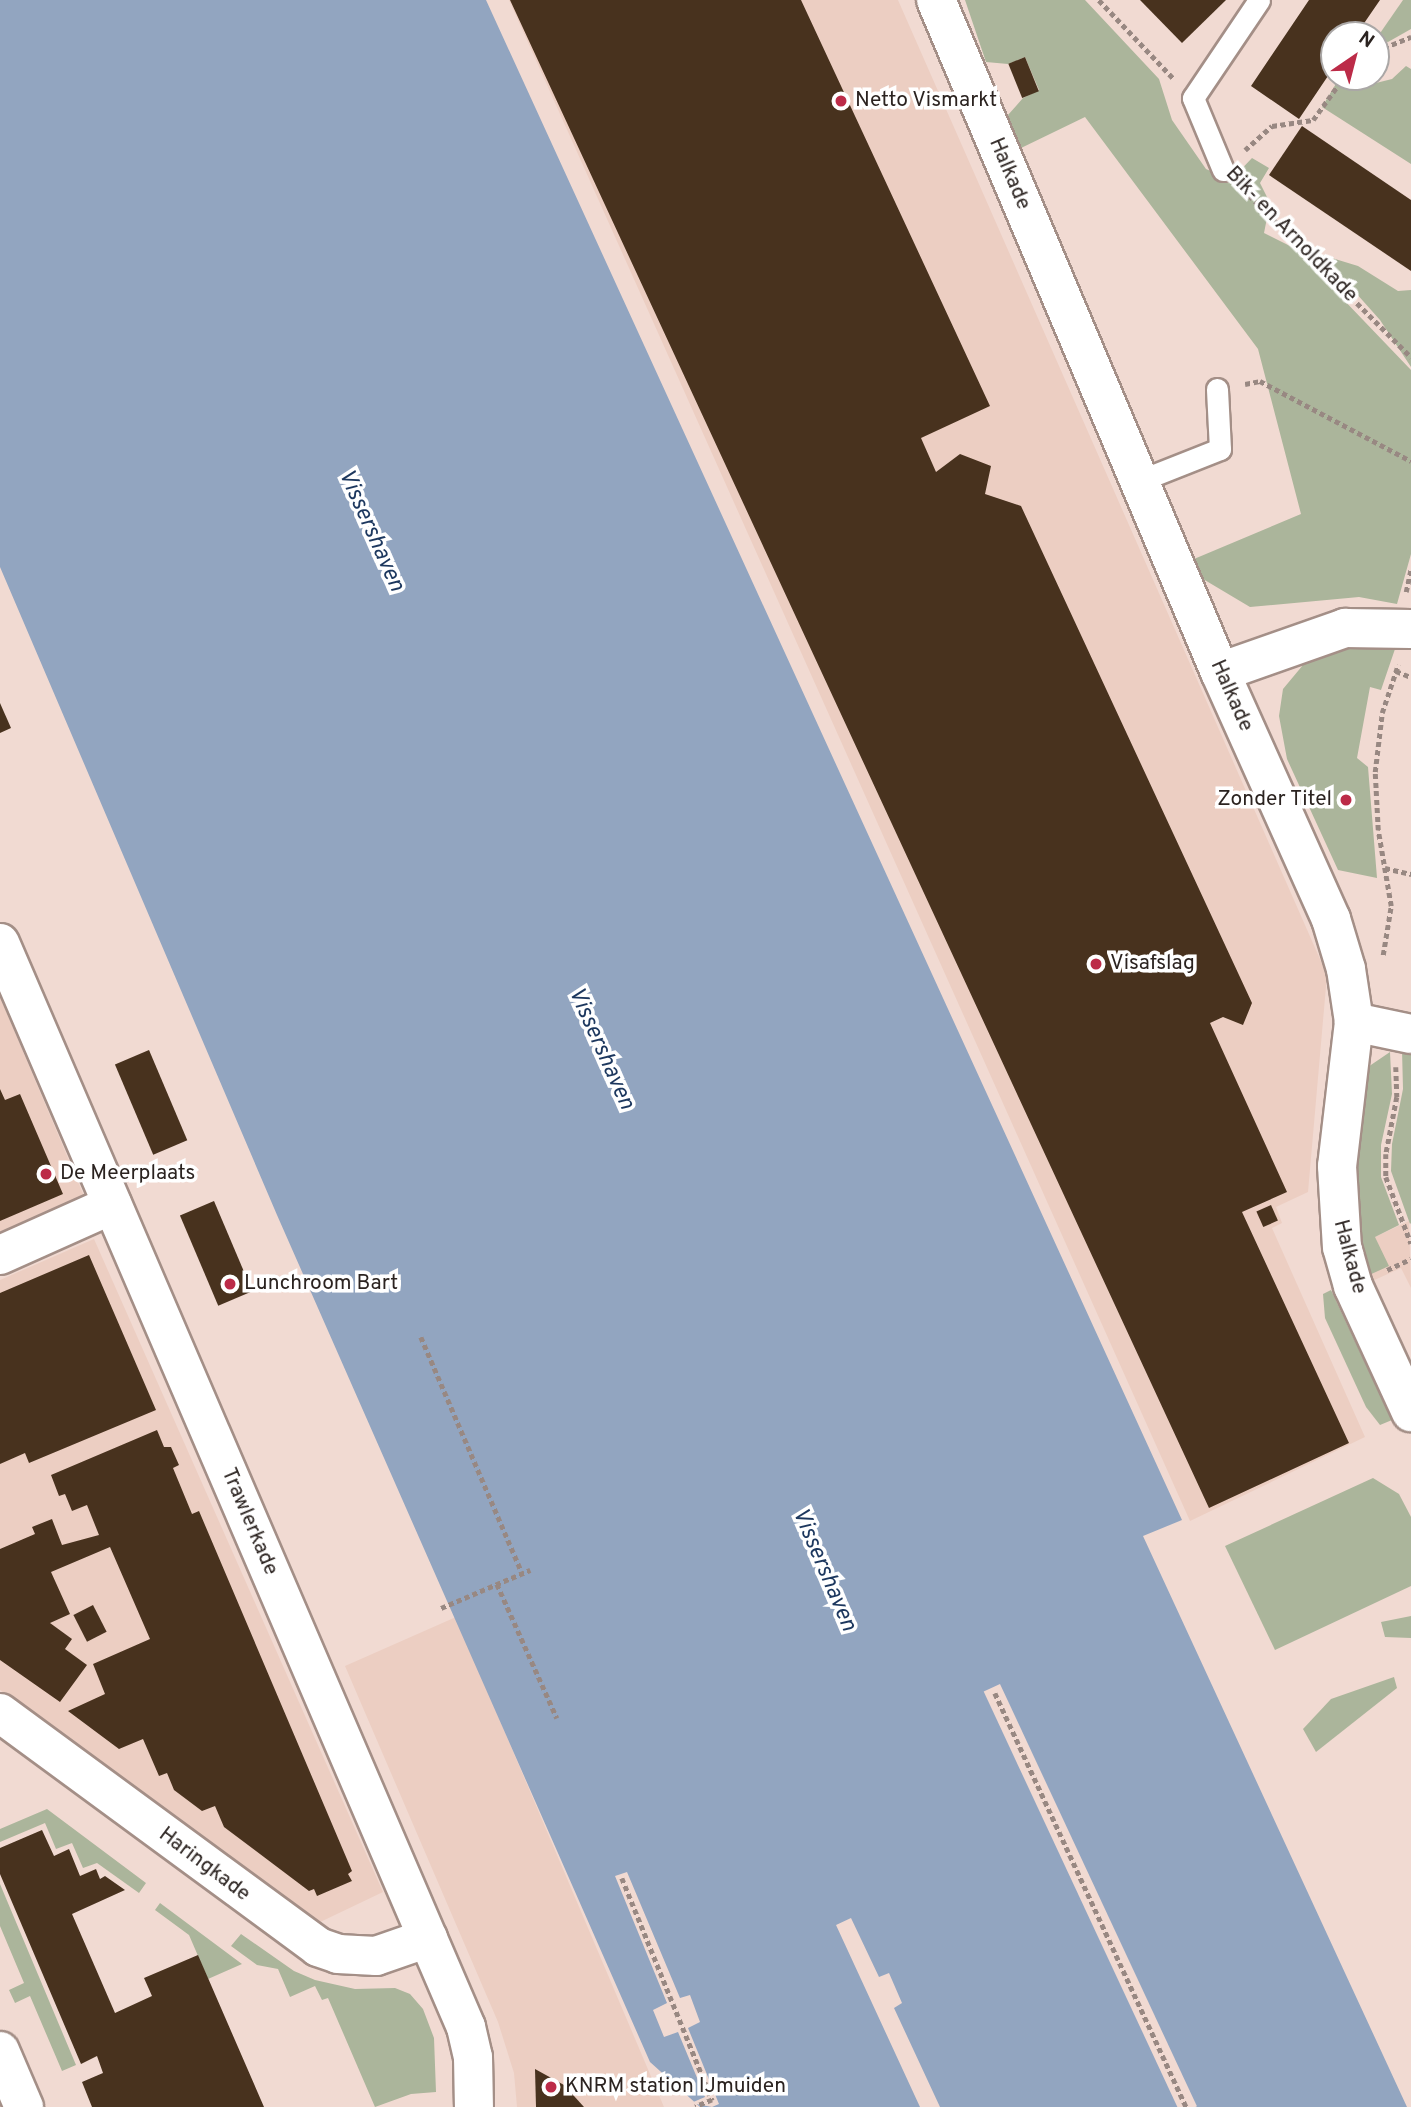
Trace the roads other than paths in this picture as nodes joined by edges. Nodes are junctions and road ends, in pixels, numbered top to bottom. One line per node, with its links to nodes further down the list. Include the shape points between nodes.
1 (936, 0): 5 (street, Halkade)
2 (1259, 0): 3 (lane, Bik- en Arnoldkade, via 1193,98)
3 (1223, 170)
4 (1217, 389): 5 (lane, via 1220,449)
5 (1139, 481): 7 (street, Halkade)
6 (1405, 645): 7 (street, via 1345,628)
7 (1220, 672): 9 (street, Halkade, via 1331,919 1346,970)
8 (0, 943): 11 (street, Trawlerkade)
9 (1354, 1022): 10 (street); 13 (street, Halkade, via 1337,1166 1340,1236 1353,1286)
10 (1402, 1032)
11 (112, 1205): 12 (street); 15 (street, Trawlerkade)
12 (0, 1255)
13 (1411, 1412)
14 (0, 1713): 15 (street, Haringkade, via 318,1947 338,1954 376,1956)
15 (428, 1938): 18 (street, Trawlerkade, via 471,2041)
16 (0, 2051): 17 (street)
17 (24, 2107)
18 (474, 2107)

